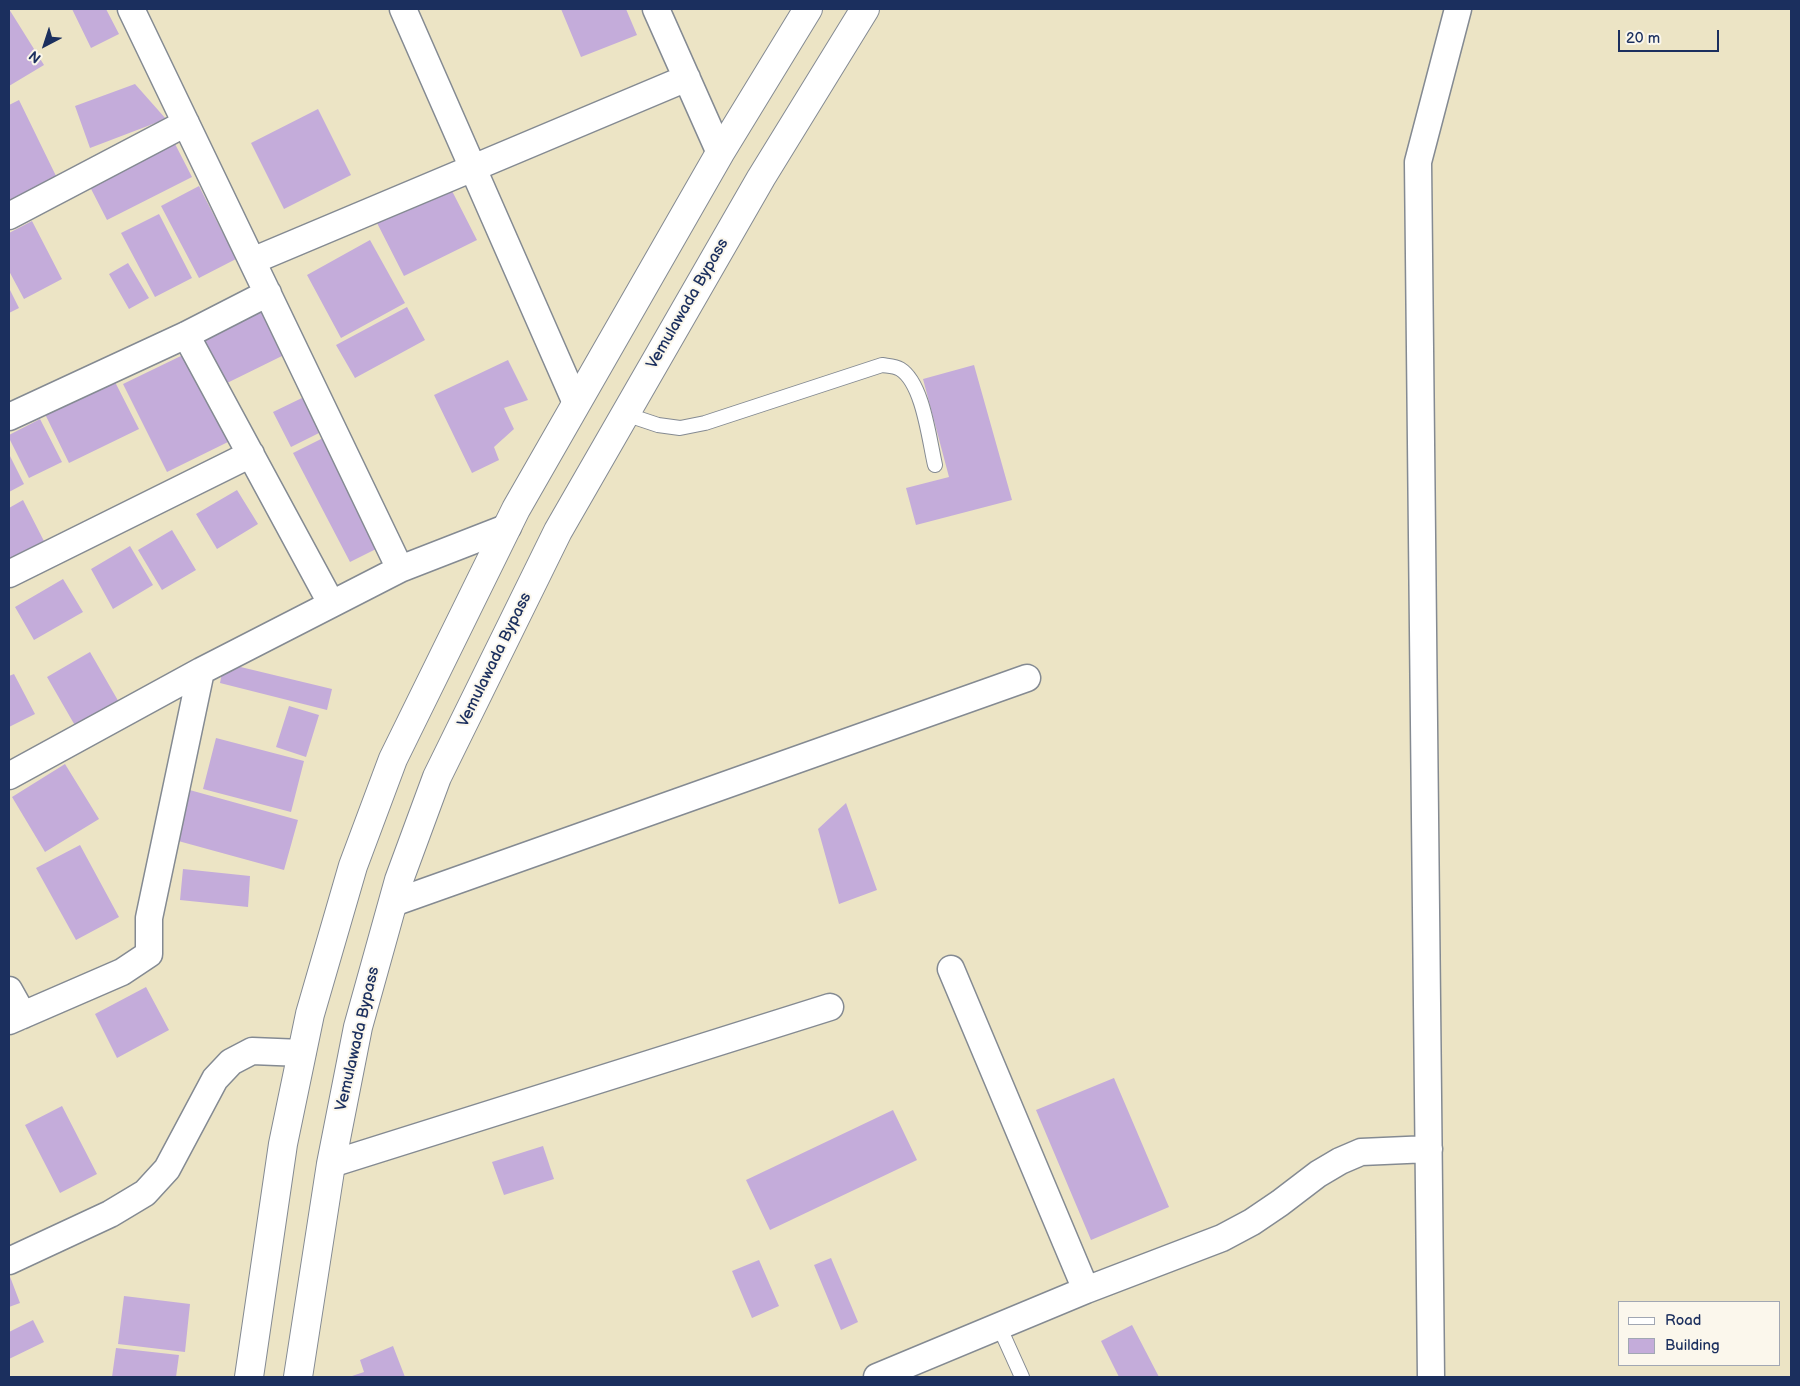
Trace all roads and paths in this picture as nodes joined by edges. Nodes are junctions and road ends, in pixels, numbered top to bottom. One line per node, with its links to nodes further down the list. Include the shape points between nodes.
1 (131, 9): 8 (street)
2 (403, 9): 10 (street)
3 (656, 9): 7 (street)
4 (808, 9): 9 (main road)
5 (864, 9): 16 (main road, Vemulawada Bypass)
6 (1458, 9): 33 (street, via 1418,162)
7 (687, 78): 9 (street); 10 (street)
8 (186, 123): 11 (street); 12 (street)
9 (720, 154): 15 (main road)
10 (473, 168): 12 (street); 15 (street)
11 (9, 216)
12 (252, 261): 13 (street)
13 (268, 293): 14 (street); 21 (street)
14 (186, 335): 17 (street); 18 (street)
15 (576, 403): 20 (main road)
16 (624, 414): 19 (lane, via 680,428 705,423 882,365 899,368 909,375 918,390); 27 (main road, Vemulawada Bypass, via 558,531 437,777)
17 (9, 417)
18 (250, 454): 22 (street); 23 (street)
19 (935, 465)
20 (508, 528): 21 (street); 32 (main road, via 393,759 353,866 310,1014)
21 (400, 569): 23 (street)
22 (9, 574)
23 (331, 603): 24 (street)
24 (201, 671): 26 (street); 31 (street, via 149,918 149,954 122,972)
25 (1027, 678): 27 (street)
26 (9, 776)
27 (393, 903): 34 (main road, Vemulawada Bypass, via 358,1027)
28 (951, 969): 36 (street)
29 (9, 990): 31 (street)
30 (830, 1007): 34 (street)
31 (16, 1018)
32 (302, 1054): 35 (street, via 252,1050 231,1062 215,1079 167,1169 145,1193 110,1214); 38 (main road, via 283,1144)
33 (1429, 1149): 36 (street, via 1361,1152 1318,1174 1273,1208 1222,1238); 42 (street)
34 (331, 1164): 39 (main road, Vemulawada Bypass)
35 (9, 1261)
36 (1086, 1290): 37 (street)
37 (999, 1326): 40 (street); 41 (lane)
38 (249, 1377)
39 (298, 1377)
40 (877, 1377)
41 (1022, 1377)
42 (1432, 1377)

